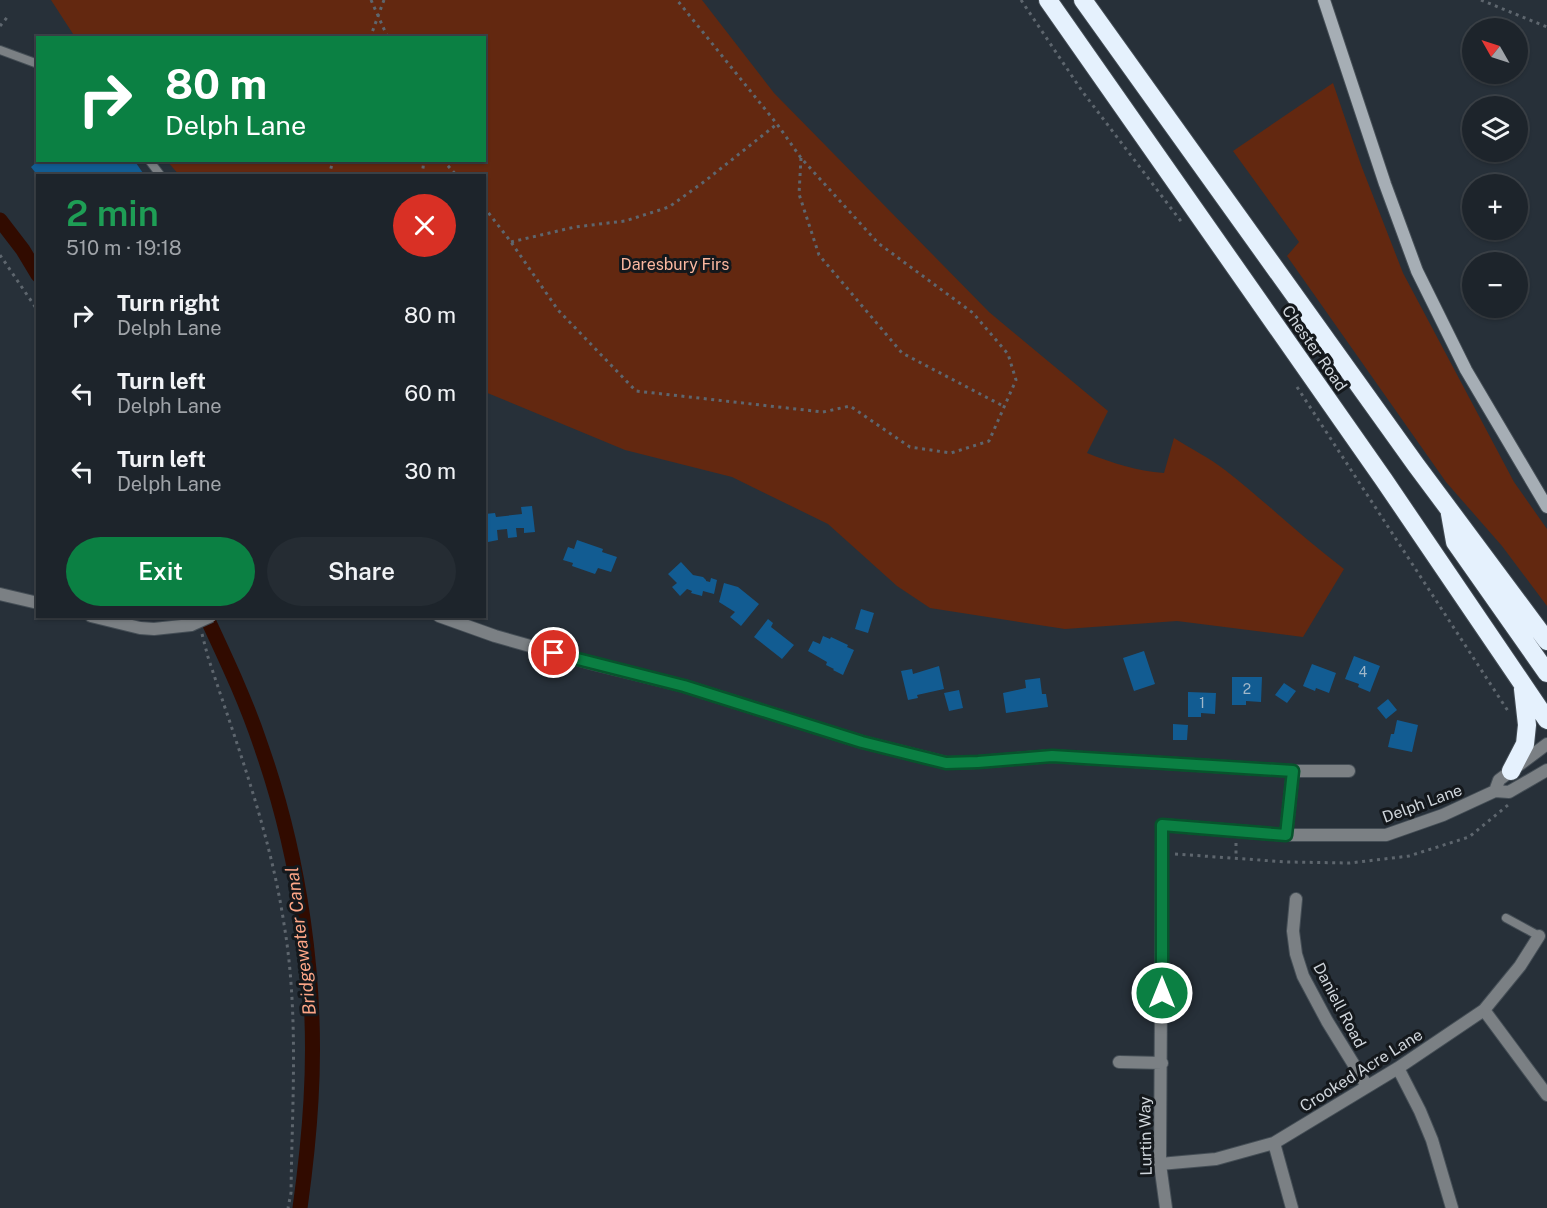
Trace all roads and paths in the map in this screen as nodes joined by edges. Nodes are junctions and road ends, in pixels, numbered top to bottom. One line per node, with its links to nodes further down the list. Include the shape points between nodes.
1 (371, 0): 9 (path)
2 (384, 0): 9 (path)
3 (677, 0): 17 (path)
4 (1021, 0): 22 (path, via 1082,91)
5 (1048, 0): 38 (highway, Chester Road)
6 (1083, 0): 29 (highway, Chester Road)
7 (1324, 0): 28 (street, via 1417,271 1467,370)
8 (1481, 0): 12 (path)
9 (378, 14): 13 (path); 14 (path)
10 (9, 15): 11 (path)
11 (0, 26)
12 (1547, 27)
13 (371, 36)
14 (387, 36)
15 (0, 50): 16 (lane)
16 (36, 63)
17 (777, 124): 18 (path); 23 (path, via 669,207 624,221 575,226)
18 (801, 158): 27 (path, via 878,243 973,313 1008,354 1016,380); 27 (path, via 799,194 819,255 902,353)
19 (445, 162): 20 (path)
20 (455, 174)
21 (486, 210): 23 (path)
22 (1184, 226)
23 (511, 242): 27 (path, via 558,310 636,392 823,412 850,406 910,447 951,453 989,441)
24 (0, 255): 25 (path)
25 (36, 308)
26 (1295, 384): 39 (path)
27 (1005, 407)
28 (1547, 507)
29 (1449, 509): 36 (highway, Chester Road); 37 (highway, via 1455,542)
30 (0, 594): 31 (street)
31 (36, 603)
32 (100, 618): 35 (street, via 154,629)
33 (208, 618): 35 (street, bridge)
34 (445, 618): 43 (street, via 862,742 946,763 1052,756)
35 (195, 626): 60 (path, via 204,637 256,805 285,925 292,989)
36 (1547, 641)
37 (1547, 673)
38 (1523, 685): 40 (highway, Chester Road); 45 (highway, via 1525,744)
39 (1513, 718)
40 (1547, 720)
41 (1547, 744): 45 (street, Delph Lane)
42 (1547, 770): 46 (street, Delph Lane, via 1509,792)
43 (1293, 771): 44 (street); 48 (street)
44 (1349, 771)
45 (1512, 771): 46 (street, Delph Lane, via 1500,780)
46 (1495, 792): 48 (street, Delph Lane, via 1386,835)
47 (1162, 825): 48 (street, Delph Lane); 54 (street, Lurtin Way)
48 (1286, 835)
49 (1296, 899): 56 (street, Daniell Road, via 1293,931 1303,976)
50 (1506, 918): 51 (lane)
51 (1539, 936): 52 (street, Crooked Acre Lane)
52 (1484, 1010): 55 (street, Crooked Acre Lane); 57 (street)
53 (1119, 1062): 54 (street)
54 (1162, 1063): 59 (street, Lurtin Way)
55 (1398, 1068): 56 (street, Crooked Acre Lane); 63 (street, via 1432,1140)
56 (1367, 1086): 58 (street, Crooked Acre Lane)
57 (1547, 1095)
58 (1274, 1143): 59 (street, Crooked Acre Lane, via 1216,1159); 62 (street)
59 (1160, 1164): 61 (street, Lurtin Way)
60 (288, 1208)
61 (1166, 1208)
62 (1292, 1208)
63 (1452, 1208)

